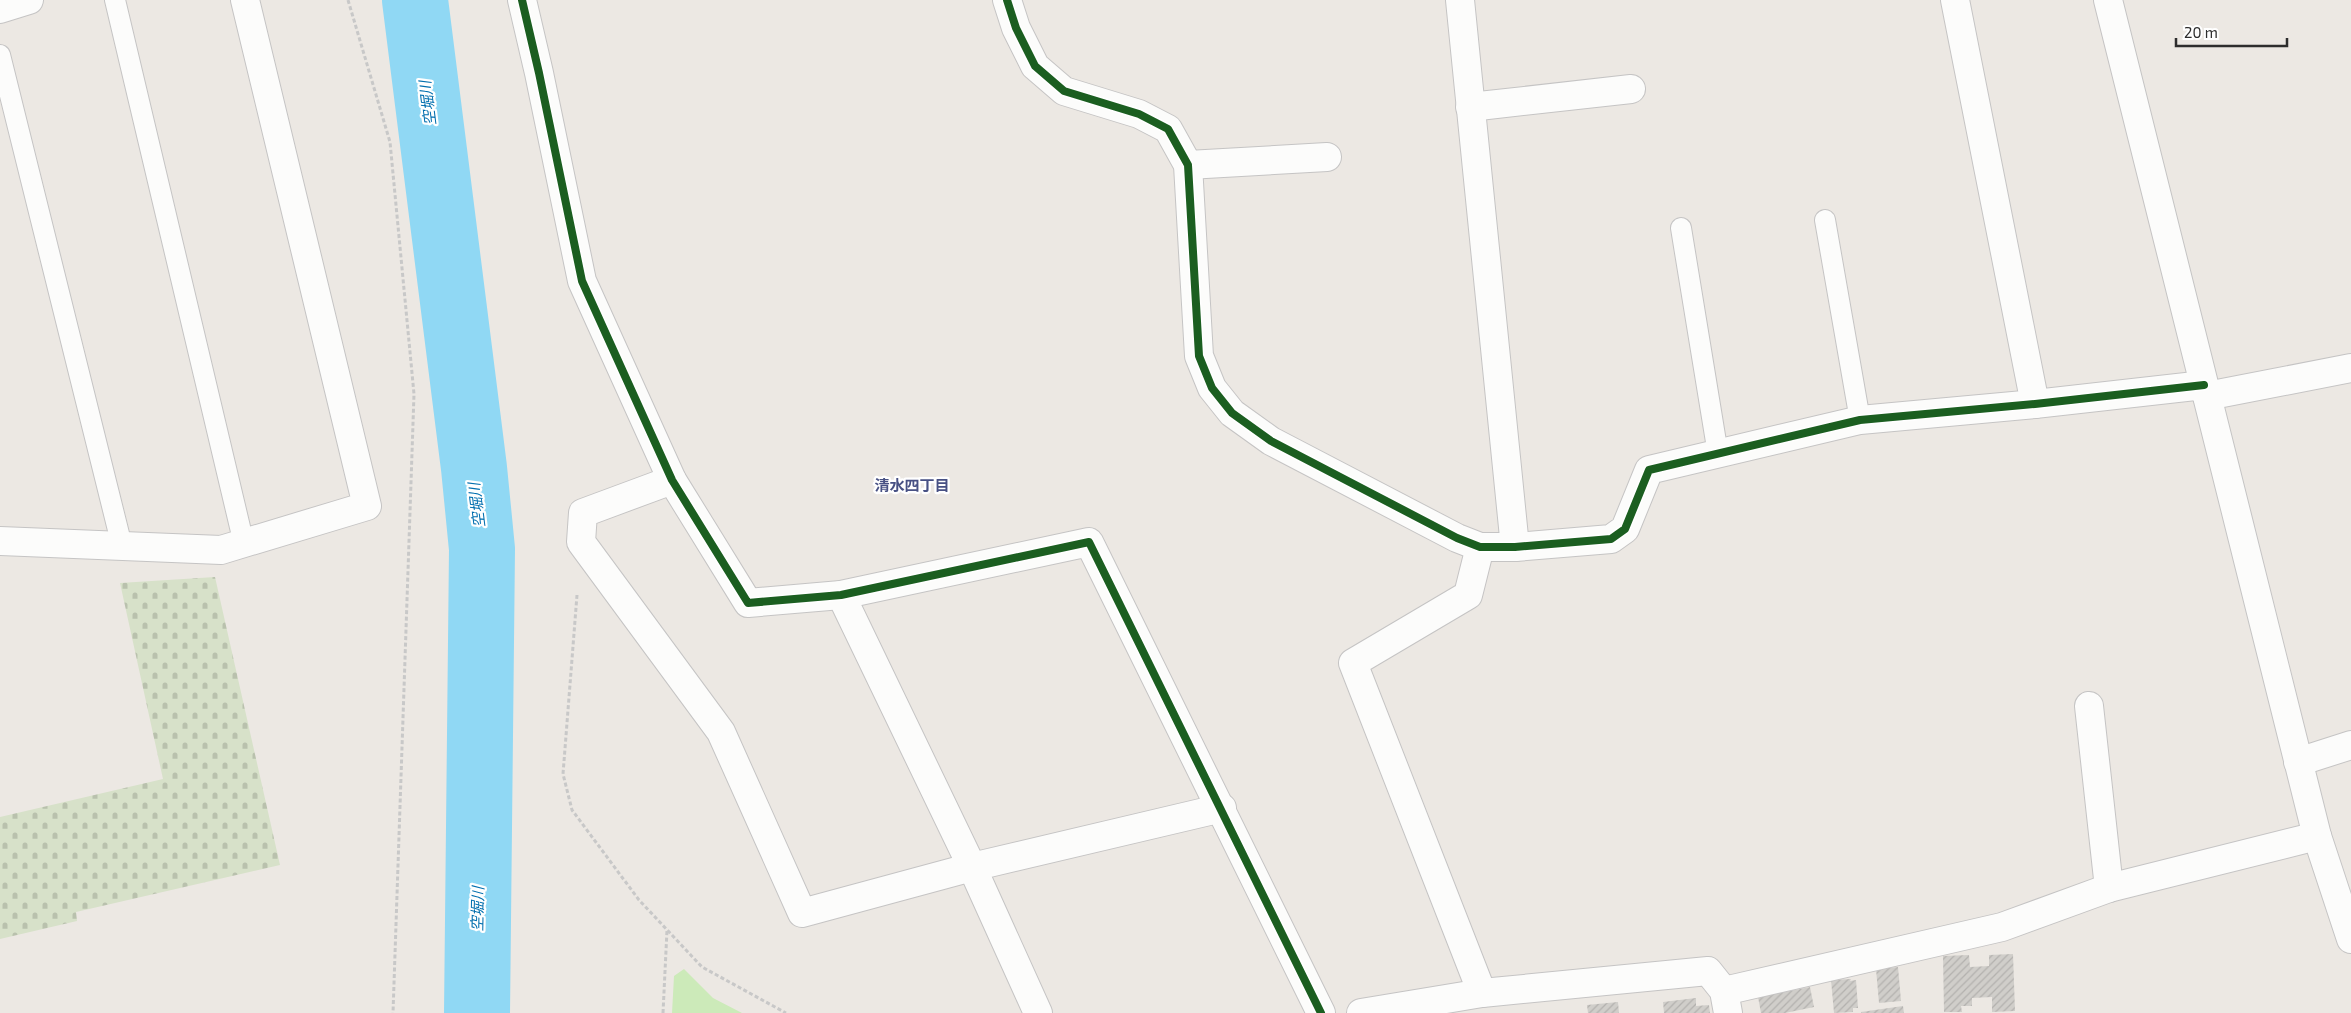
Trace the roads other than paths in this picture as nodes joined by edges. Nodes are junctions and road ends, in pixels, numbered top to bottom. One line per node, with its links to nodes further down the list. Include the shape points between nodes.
1 (29, 0): 9 (street)
2 (115, 0): 24 (lane)
3 (245, 0): 24 (street, via 367,506)
4 (522, 0): 22 (street, via 582,281)
5 (1007, 0): 14 (street, via 1016,28 1035,66 1064,91 1139,114 1168,129)
6 (1460, 0): 12 (street)
7 (1955, 0): 19 (street)
8 (2108, 0): 18 (street)
9 (0, 9)
10 (0, 55): 25 (lane)
11 (1631, 88): 12 (street)
12 (1470, 108): 27 (street)
13 (1327, 157): 14 (street)
14 (1188, 165): 26 (street, via 1199,356 1212,388 1232,413 1271,441)
15 (1825, 220): 20 (lane)
16 (1681, 228): 21 (lane)
17 (2351, 368): 18 (street)
18 (2206, 390): 19 (street); 31 (street)
19 (2035, 404): 20 (street)
20 (1860, 420): 21 (street)
21 (1718, 454): 27 (street, via 1650,470 1625,529 1611,539)
22 (672, 480): 28 (street, via 748,603); 34 (street, via 583,513 581,542 721,732 802,913)
23 (0, 541): 25 (street)
24 (244, 544): 25 (street, via 221,550)
25 (122, 546)
26 (1480, 547): 27 (street); 37 (street, via 1468,595 1353,663)
27 (1515, 547)
28 (840, 595): 32 (street, via 1089,542); 34 (street)
29 (2089, 706): 35 (street)
30 (2351, 746): 31 (street)
31 (2298, 762): 33 (street)
32 (1222, 808): 34 (street); 40 (street)
33 (2317, 836): 35 (street); 36 (street)
34 (972, 867): 39 (street)
35 (2109, 888): 38 (street, via 2002,927)
36 (2351, 939)
37 (1482, 993): 38 (street, via 1708,971); 41 (street)
38 (1726, 1002)
39 (1038, 1013)
40 (1320, 1013)
41 (1361, 1013)

